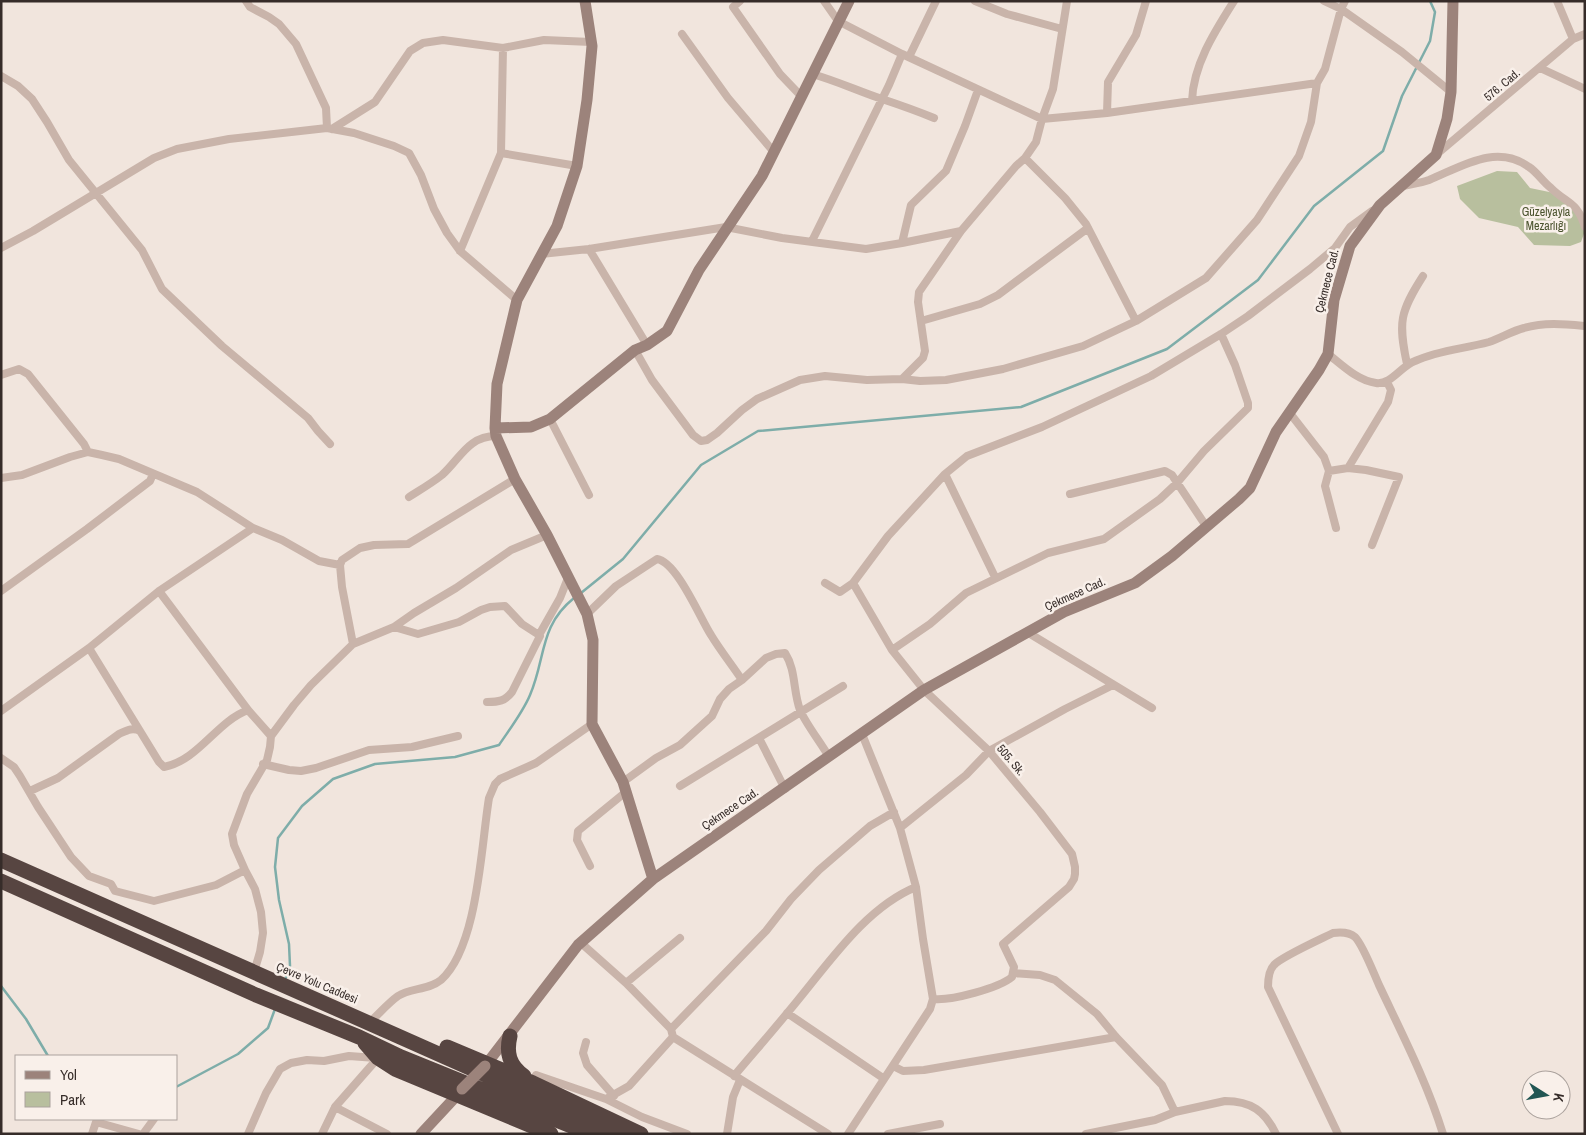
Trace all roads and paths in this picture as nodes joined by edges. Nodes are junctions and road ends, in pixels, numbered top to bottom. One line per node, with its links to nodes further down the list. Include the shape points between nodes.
1 (246, 1): 37 (street, via 250,7 279,24 296,44 326,108)
2 (585, 1): 21 (street)
3 (740, 1): 31 (street, via 733,7 780,74)
4 (824, 1): 16 (street)
5 (849, 1): 16 (street)
6 (936, 1): 23 (street)
7 (975, 1): 17 (street)
8 (1067, 1): 17 (street)
9 (1146, 1): 34 (street, via 1136,35 1108,82)
10 (1234, 1): 33 (street, via 1199,66)
11 (1324, 1): 15 (street)
12 (1345, 1): 15 (street)
13 (1453, 1): 30 (street)
14 (1557, 1): 20 (street)
15 (1341, 9): 27 (street, via 1325,69); 30 (street, via 1402,52)
16 (838, 21): 23 (street); 25 (street)
17 (1062, 29): 36 (street, via 1052,89)
18 (682, 34): 38 (street, via 728,98)
19 (1585, 34): 20 (street, 576. Cad.)
20 (1573, 39): 24 (street, 576. Cad.)
21 (591, 42): 22 (street, via 544,40); 42 (street, via 587,100)
22 (503, 48): 37 (street, via 443,40 423,43 410,51 376,102); 39 (street)
23 (905, 55): 29 (street); 32 (street)
24 (1540, 68): 28 (street); 40 (street, 576. Cad.)
25 (812, 74): 31 (street); 32 (street)
26 (1, 76): 44 (street, via 32,99 68,160)
27 (1316, 83): 33 (street); 60 (street, via 1311,122 1299,156 1257,220 1206,278)
28 (1585, 89)
29 (978, 90): 36 (street); 52 (street, via 946,171 911,206)
30 (1450, 92): 40 (street, via 1447,119)
31 (801, 96): 38 (street)
32 (882, 99): 35 (street); 51 (street)
33 (1192, 101): 34 (street)
34 (1107, 113): 36 (street)
35 (934, 118)
36 (1042, 119): 41 (street, via 1036,142)
37 (330, 129): 44 (street, via 229,139 177,149 154,158); 55 (street, via 370,138 409,153 447,233)
38 (773, 151): 47 (street, via 762,176)
39 (501, 153): 42 (street); 55 (street)
40 (1436, 155): 43 (street, Çekmece Cad.)
41 (1026, 158): 49 (street, via 1065,198); 50 (street)
42 (577, 166): 56 (street, via 557,226)
43 (1401, 187): 45 (street, Çekmece Cad.); 46 (street, via 1426,181 1472,160 1491,156 1513,158 1530,167 1552,190)
44 (96, 193): 53 (street); 73 (street, via 142,250 162,288 222,346 308,418)
45 (1380, 205): 62 (street, via 1350,227 1335,248 1310,269); 65 (street, Çekmece Cad., via 1350,246 1334,300)
46 (1583, 214): 48 (street)
47 (726, 227): 51 (street); 54 (street); 63 (street, via 667,331)
48 (1585, 227)
49 (1088, 228): 59 (street, via 998,295 980,304); 60 (street)
50 (961, 231): 52 (street); 59 (street, via 919,292)
51 (812, 241): 52 (street, via 866,249)
52 (902, 243)
53 (1, 248)
54 (589, 249): 56 (street); 63 (street)
55 (460, 251): 58 (street)
56 (542, 254): 58 (street)
57 (1423, 276): 66 (street, via 1402,316)
58 (517, 300): 72 (street, via 497,384)
59 (921, 321): 68 (street, via 923,358)
60 (1136, 321): 68 (street, via 1083,346 1003,369 946,380)
61 (1585, 326): 66 (street, via 1546,323 1488,342 1440,351)
62 (1221, 334): 78 (street, via 1151,376 1042,427 967,456); 81 (street, via 1235,365 1248,408)
63 (647, 345): 64 (street)
64 (635, 350): 68 (street, via 652,380 701,441 717,434 757,399 800,380 825,376); 71 (street)
65 (1328, 354): 69 (street, via 1355,375 1378,384); 70 (street, Çekmece Cad.)
66 (1407, 364): 69 (street)
67 (1, 375): 74 (street, via 19,369 28,374)
68 (902, 379)
69 (1387, 382): 75 (street, via 1391,390 1388,402)
70 (1289, 412): 76 (street, via 1324,457); 85 (street, Çekmece Cad., via 1250,488)
71 (550, 419): 72 (street, via 531,428); 83 (street)
72 (496, 432): 80 (street); 84 (street, via 472,443 442,474)
73 (330, 444)
74 (88, 452): 77 (street, via 119,459); 79 (street, via 22,475)
75 (1348, 468): 76 (street); 89 (street, via 1399,477)
76 (1329, 471): 87 (street, via 1325,486)
77 (153, 474): 86 (street, via 197,492); 95 (street, via 150,481 87,530)
78 (944, 474): 91 (street); 94 (street, via 888,536)
79 (1, 478)
80 (515, 479): 88 (street); 90 (street, via 408,544 360,548 342,560)
81 (1177, 483): 82 (street, via 1165,471); 85 (street); 91 (street, via 1104,539 1048,553)
82 (1070, 494)
83 (590, 495)
84 (410, 497)
85 (1206, 526): 99 (street, Çekmece Cad., via 1135,583 1064,612)
86 (253, 528): 90 (street, via 319,561); 96 (street)
87 (1336, 528)
88 (547, 535): 92 (street); 98 (street, via 512,550)
89 (1372, 545)
90 (340, 565): 101 (street)
91 (995, 577): 103 (street, via 966,592 930,624)
92 (568, 578): 97 (street); 100 (street)
93 (825, 583): 94 (street, via 840,592)
94 (853, 583): 103 (street, 505. Sk.)
95 (1, 591)
96 (159, 591): 102 (street); 110 (street)
97 (587, 614): 104 (street, via 616,586 657,559 662,560 680,580 710,634); 113 (street, via 593,640)
98 (394, 627): 100 (street, via 418,634 458,622 490,607 506,606 522,624); 101 (street)
99 (1027, 632): 105 (street); 107 (street, Çekmece Cad.)
100 (538, 635): 108 (street, via 507,699)
101 (353, 644): 116 (street, via 311,685)
102 (89, 648): 111 (street); 114 (street)
103 (892, 650): 107 (street, 505. Sk.)
104 (742, 680): 112 (street, via 766,658 785,654 791,666); 123 (street, via 729,689 712,716 680,745 656,758)
105 (1114, 685): 109 (street); 119 (street)
106 (843, 686): 112 (street)
107 (924, 690): 115 (street, Çekmece Cad.); 119 (street, 505. Sk.)
108 (487, 702)
109 (1152, 708)
110 (248, 710): 114 (street, via 238,714 176,764 164,766 159,762); 116 (street)
111 (1, 711)
112 (801, 712): 118 (street); 120 (street)
113 (592, 724): 123 (street); 142 (street, via 542,759 495,784 489,798 470,926 452,966 440,981 399,995)
114 (140, 732): 126 (street, via 135,729 119,734 58,778)
115 (862, 734): 120 (street, Çekmece Cad.); 127 (street)
116 (271, 736): 122 (street, via 267,760)
117 (458, 736): 122 (street, via 412,747 369,750 300,771)
118 (759, 738): 124 (street); 125 (street)
119 (990, 751): 128 (street, via 966,775); 137 (street, 505. Sk., via 1072,854 1076,874 1069,887 1003,944 1012,960)
120 (829, 757): 125 (street, Çekmece Cad.)
121 (1, 758): 126 (street, via 14,767)
122 (263, 764): 131 (street, via 232,834)
123 (625, 786): 130 (street, via 578,831 577,840); 132 (street)
124 (680, 786)
125 (785, 789): 132 (street, Çekmece Cad.)
126 (30, 791): 131 (street, via 71,857 89,876 111,884 115,891 123,894 154,901 216,885)
127 (894, 812): 128 (street); 143 (street, via 870,826 819,870)
128 (900, 828): 134 (street)
129 (1, 860): 138 (highway, Çevre Yolu Caddesi)
130 (590, 866)
131 (245, 870): 138 (street, via 255,889 261,912)
132 (653, 879): 136 (street, Çekmece Cad.)
133 (1, 881): 146 (highway, via 256,995)
134 (916, 887): 140 (street); 141 (street, via 871,916)
135 (680, 938): 139 (street)
136 (581, 943): 139 (street); 144 (street, Çekmece Cad.)
137 (1014, 973): 140 (street, via 993,987 943,1000); 145 (street, via 1040,975 1061,983 1097,1014)
138 (261, 975): 142 (highway, Çevre Yolu Caddesi)
139 (626, 983): 143 (street)
140 (933, 999): 150 (street, via 930,1009)
141 (787, 1013): 151 (street); 152 (street)
142 (367, 1021): 149 (highway, via 406,1030); 171 (highway, Çevre Yolu Caddesi)
143 (672, 1033): 151 (street); 155 (street, via 629,1086)
144 (510, 1036): 149 (street, Çekmece Cad.); 153 (highway, via 509,1060)
145 (1116, 1036): 150 (street, via 924,1070 903,1071); 157 (street, via 1162,1085)
146 (359, 1037): 148 (highway); 170 (highway)
147 (586, 1042): 155 (street, via 583,1053 586,1065)
148 (378, 1058): 154 (highway, via 395,1069); 156 (street); 166 (street, via 349,1056 324,1061 306,1060 280,1069)
149 (486, 1064): 153 (highway); 154 (street, Çekmece Cad., bridge)
150 (893, 1066): 152 (street)
151 (737, 1078): 174 (street); 175 (street)
152 (883, 1078): 162 (street)
153 (533, 1083): 155 (street, via 536,1075); 172 (highway)
154 (459, 1092): 161 (highway); 169 (street, Çekmece Cad.)
155 (610, 1097): 173 (street, via 642,1117)
156 (335, 1107): 167 (street); 168 (street)
157 (1175, 1112): 177 (street, via 1155,1120); 178 (street, via 1225,1101 1240,1102 1264,1114)
158 (96, 1120): 163 (street); 164 (street)
159 (153, 1120): 165 (street)
160 (940, 1124): 176 (street)
161 (544, 1133)
162 (852, 1133)
163 (92, 1134)
164 (139, 1134)
165 (143, 1134)
166 (248, 1134)
167 (322, 1134)
168 (387, 1134)
169 (421, 1134)
170 (591, 1134)
171 (620, 1134)
172 (641, 1134)
173 (687, 1134)
174 (727, 1134)
175 (828, 1134)
176 (888, 1134)
177 (1086, 1134)
178 (1276, 1134)
179 (1338, 1134): 180 (street, via 1268,987 1275,964 1337,932 1356,938 1367,958 1424,1080)
180 (1443, 1134)

